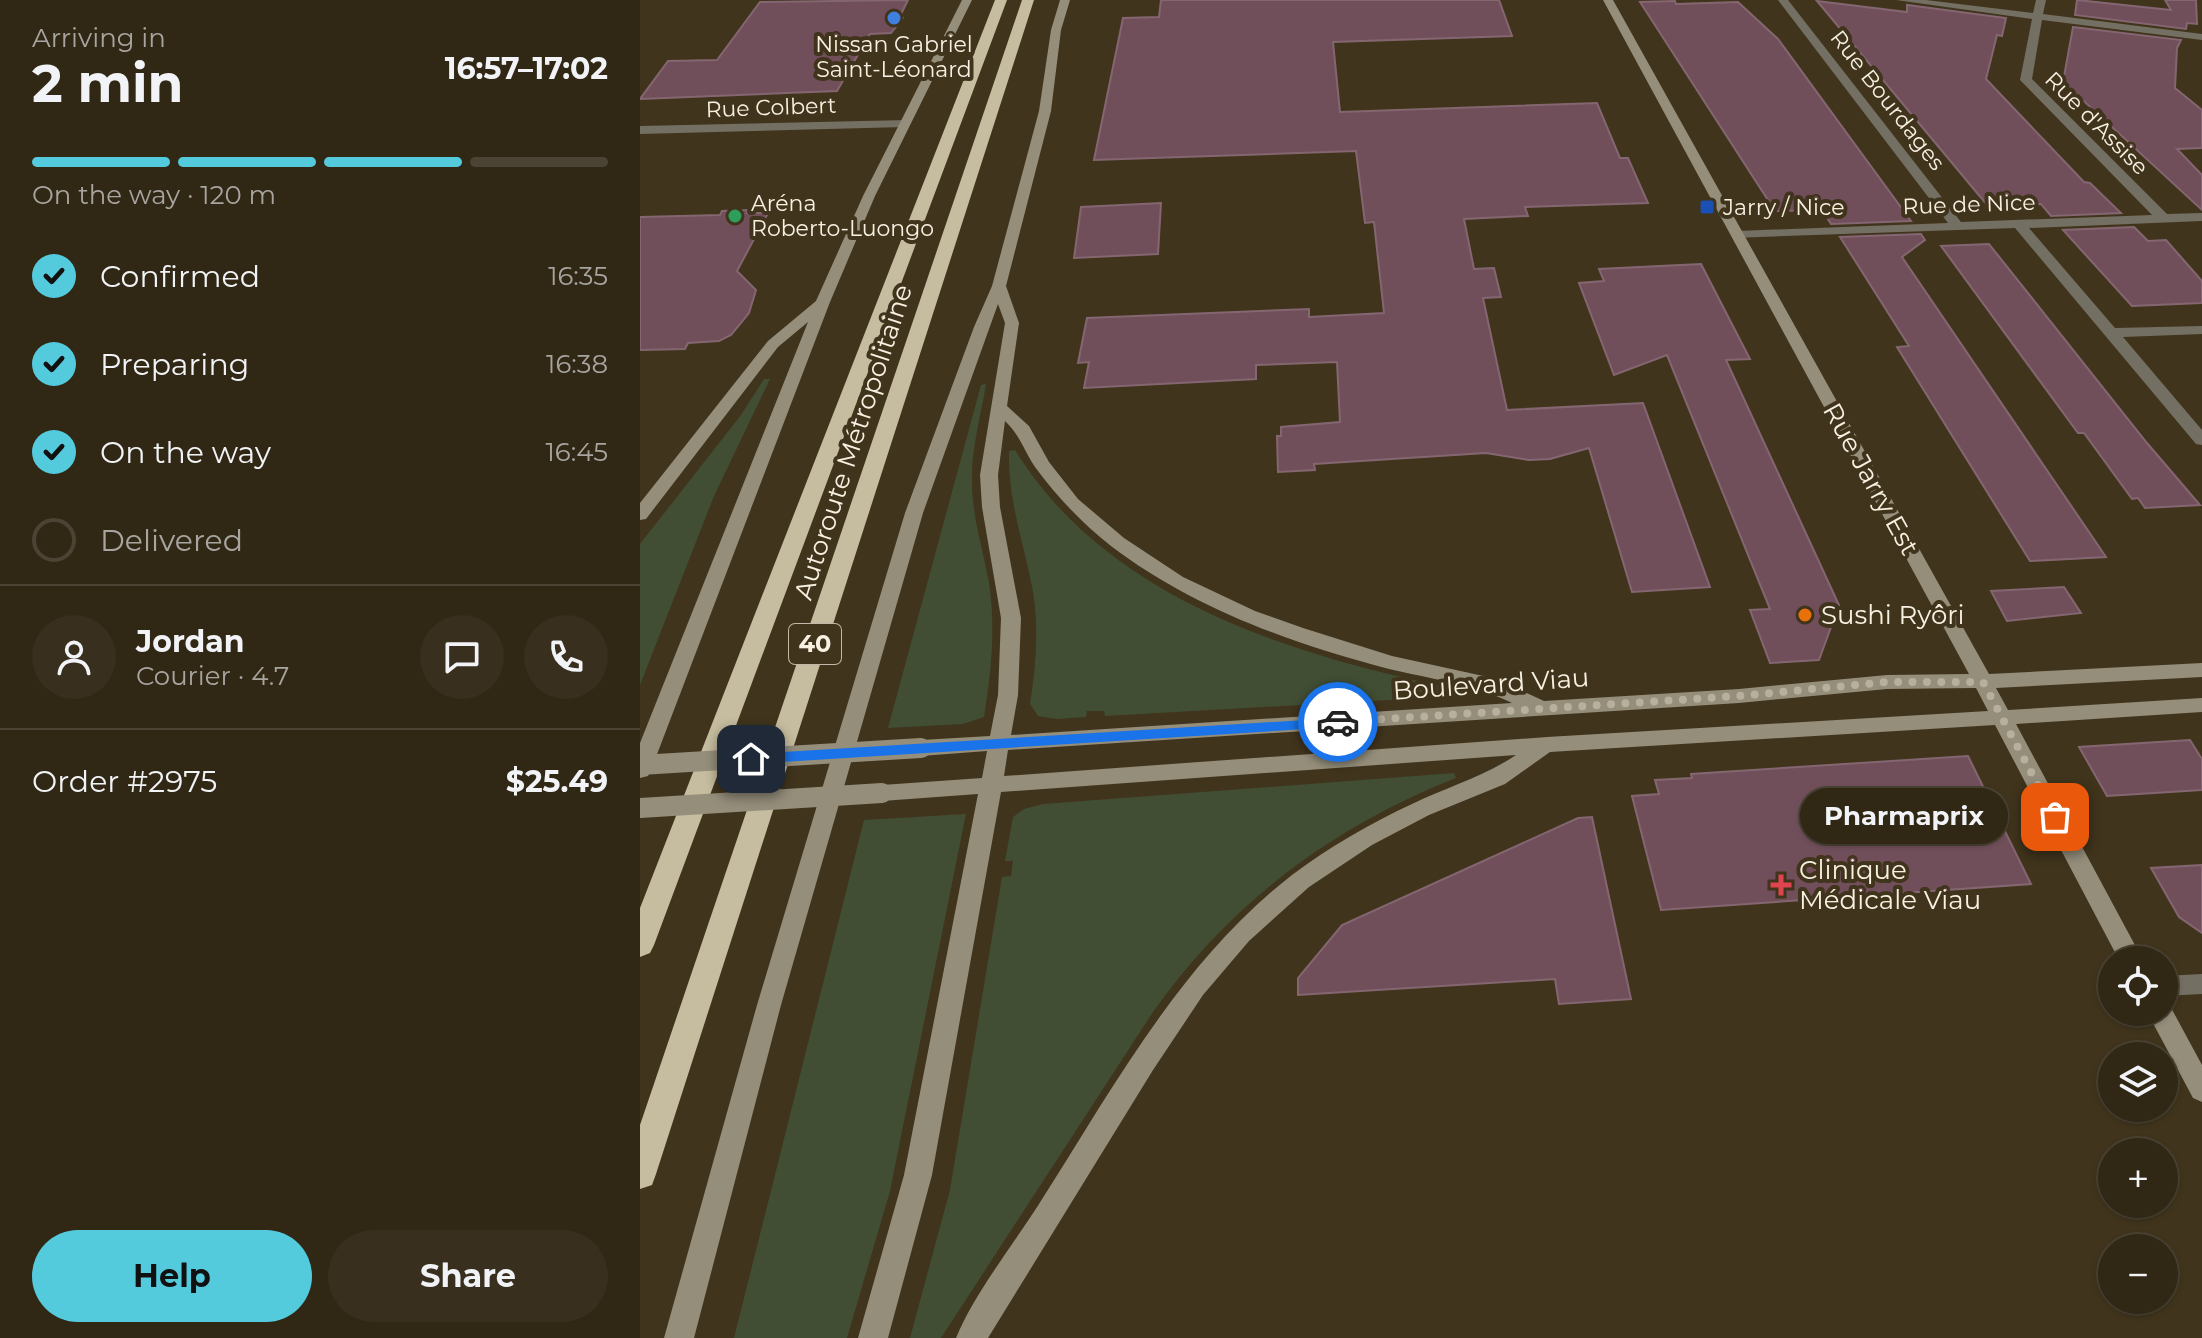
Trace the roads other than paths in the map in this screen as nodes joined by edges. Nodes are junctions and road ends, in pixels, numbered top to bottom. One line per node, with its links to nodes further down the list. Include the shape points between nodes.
1 (967, 0): 11 (main road)
2 (1001, 0): 35 (highway, Autoroute Métropolitaine / 40)
3 (1028, 0): 41 (highway, Autoroute Métropolitaine / 40)
4 (1065, 0): 18 (main road, via 1045,111)
5 (1608, 0): 17 (main road, Rue Jarry Est)
6 (1783, 0): 16 (street, Rue Bourdages)
7 (1901, 0): 9 (street)
8 (2041, 0): 9 (street, Rue d'Assise)
9 (2036, 16): 10 (street); 14 (street, Rue d'Assise, via 2026,80)
10 (2202, 37)
11 (904, 123): 12 (street, Rue Colbert); 19 (main road)
12 (640, 130)
13 (2202, 217): 14 (street, Rue de Nice)
14 (2163, 218): 15 (street, Rue de Nice)
15 (2019, 224): 16 (street, Rue de Nice); 21 (street)
16 (1958, 227): 17 (street, Rue de Nice)
17 (1737, 235): 26 (main road, Rue Jarry Est)
18 (999, 286): 22 (main road, via 1012,323); 42 (main road, via 914,513 764,1020)
19 (823, 302): 24 (main road, via 773,344); 32 (main road)
20 (2202, 330): 21 (street)
21 (2113, 333): 23 (street)
22 (999, 407): 28 (main road, via 1023,429 1072,503 1176,581 1310,638 1490,684); 30 (main road, via 989,491 1012,636)
23 (2202, 440)
24 (640, 515)
25 (2202, 670): 26 (main road, Boulevard Viau)
26 (1983, 682): 28 (main road, Boulevard Viau, via 1857,684); 29 (main road, Rue Jarry Est)
27 (2202, 705): 29 (main road)
28 (1544, 709): 30 (main road, Boulevard Viau)
29 (2000, 717): 31 (main road); 36 (main road, Rue Jarry Est)
30 (999, 745): 32 (main road, Boulevard Viau, bridge); 33 (main road)
31 (1547, 745): 33 (main road); 44 (main road, via 1497,778 1364,839 1301,881 1241,934 1194,988 1151,1052)
32 (640, 768)
33 (989, 787): 34 (main road, bridge); 43 (main road, via 918,1175)
34 (640, 808)
35 (640, 945)
36 (2123, 946)
37 (2202, 984): 38 (street)
38 (2178, 985)
39 (2168, 1026): 40 (main road)
40 (2202, 1090)
41 (640, 1174)
42 (679, 1338)
43 (873, 1338)
44 (971, 1338)

